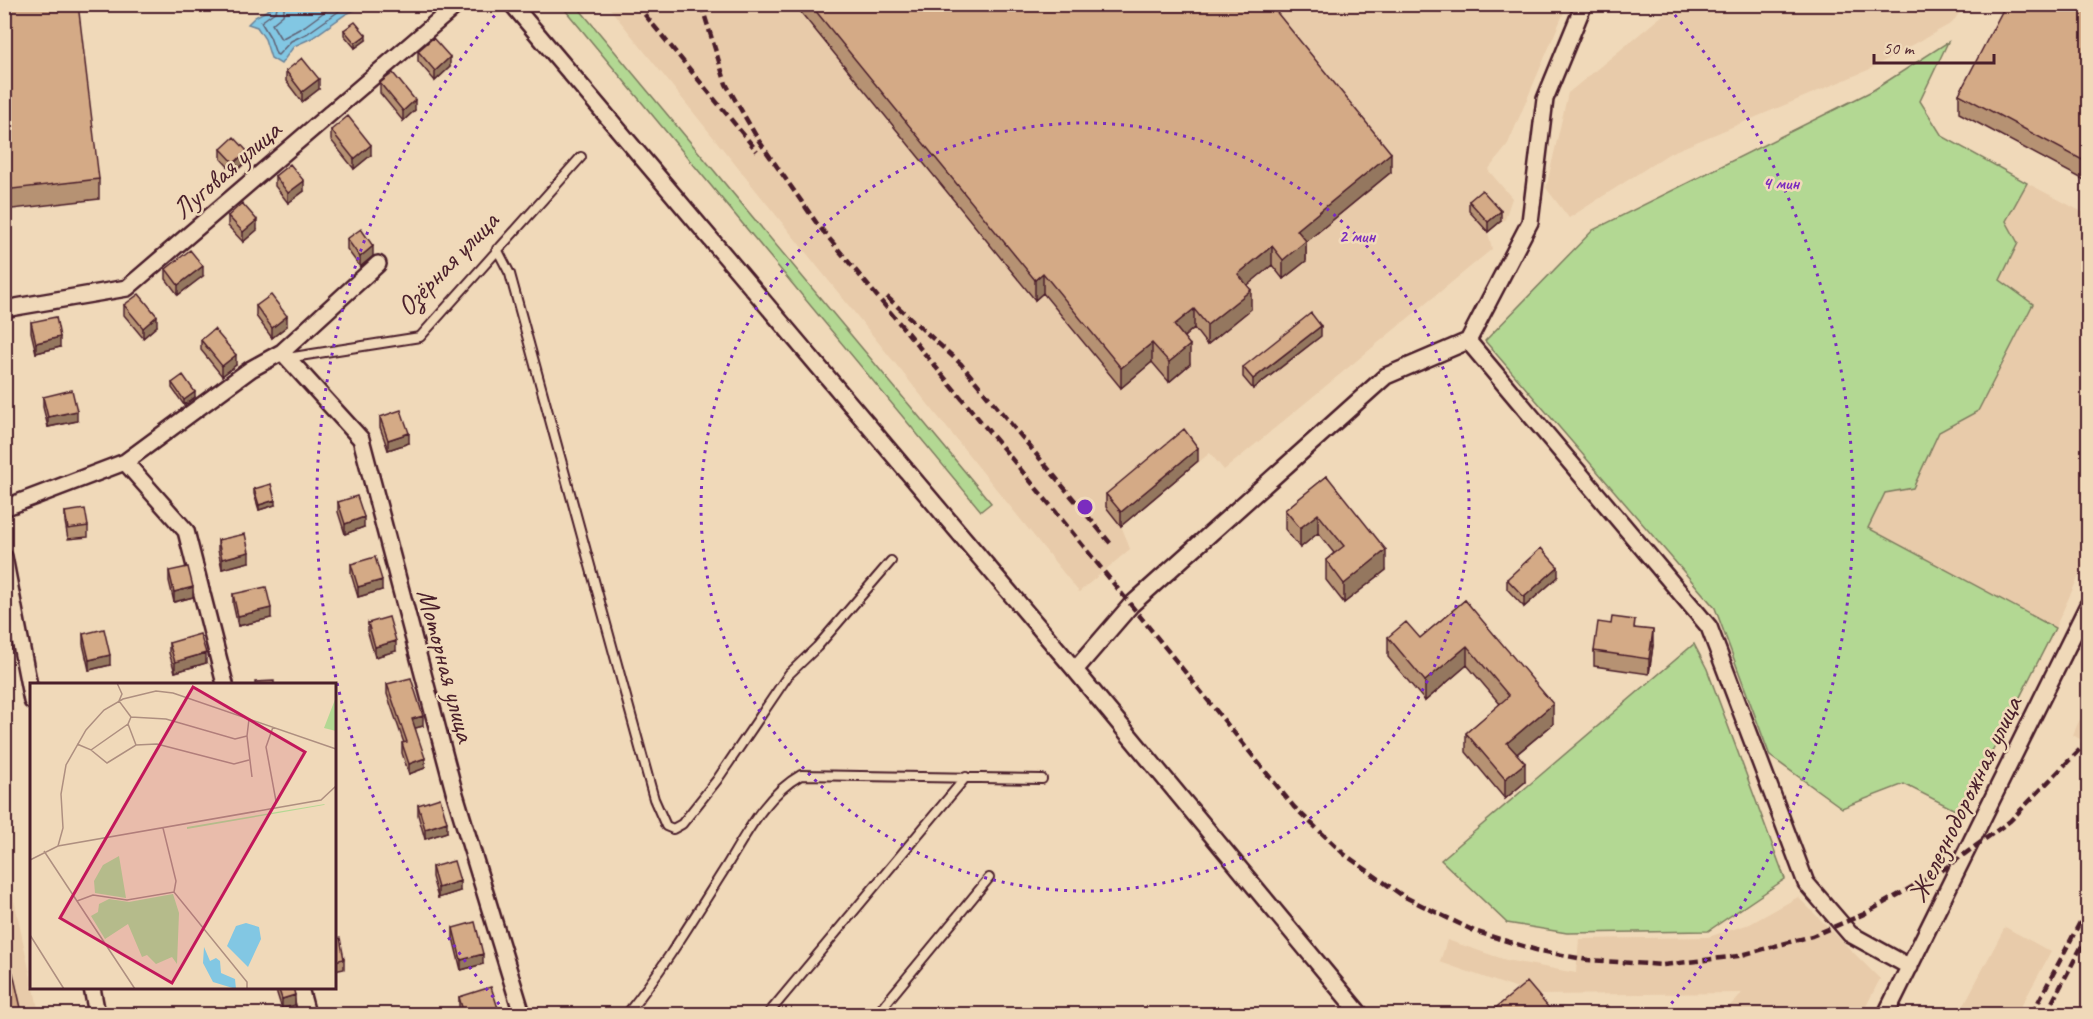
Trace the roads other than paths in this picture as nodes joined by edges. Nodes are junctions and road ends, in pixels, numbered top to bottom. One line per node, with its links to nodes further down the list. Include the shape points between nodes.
1 (512, 4): 15 (street)
2 (1584, 4): 8 (street, via 1545,99 1530,222)
3 (453, 8): 7 (street, Луговая улица, via 127,288)
4 (581, 157): 5 (lane, Озёрная улица)
5 (497, 249): 9 (lane, Озёрная улица, via 420,337); 13 (lane, via 510,274 654,799 666,826 673,829 682,824 789,674)
6 (378, 264): 9 (street, Озёрная улица)
7 (4, 309)
8 (1467, 341): 15 (street, via 1386,376 1131,604); 21 (street, via 1709,627 1806,883 1850,934)
9 (284, 355): 10 (street, Озёрная улица, via 251,369); 26 (street, Моторная улица, via 361,439 454,790)
10 (125, 462): 11 (street, Озёрная улица); 16 (street, via 186,531)
11 (4, 508)
12 (4, 557): 17 (street)
13 (891, 561)
14 (2088, 605): 21 (street, Железнодорожная улица)
15 (1075, 670): 30 (street)
16 (225, 683)
17 (30, 691)
18 (966, 777): 19 (lane); 27 (lane, via 801,775 786,783 760,813 649,987); 28 (lane)
19 (1042, 778)
20 (990, 878): 29 (lane)
21 (1910, 966): 31 (street, Железнодорожная улица)
22 (92, 989): 24 (street)
23 (301, 989): 25 (street)
24 (97, 1014)
25 (307, 1014)
26 (522, 1014)
27 (627, 1014)
28 (768, 1014)
29 (877, 1014)
30 (1360, 1014)
31 (1886, 1014)

